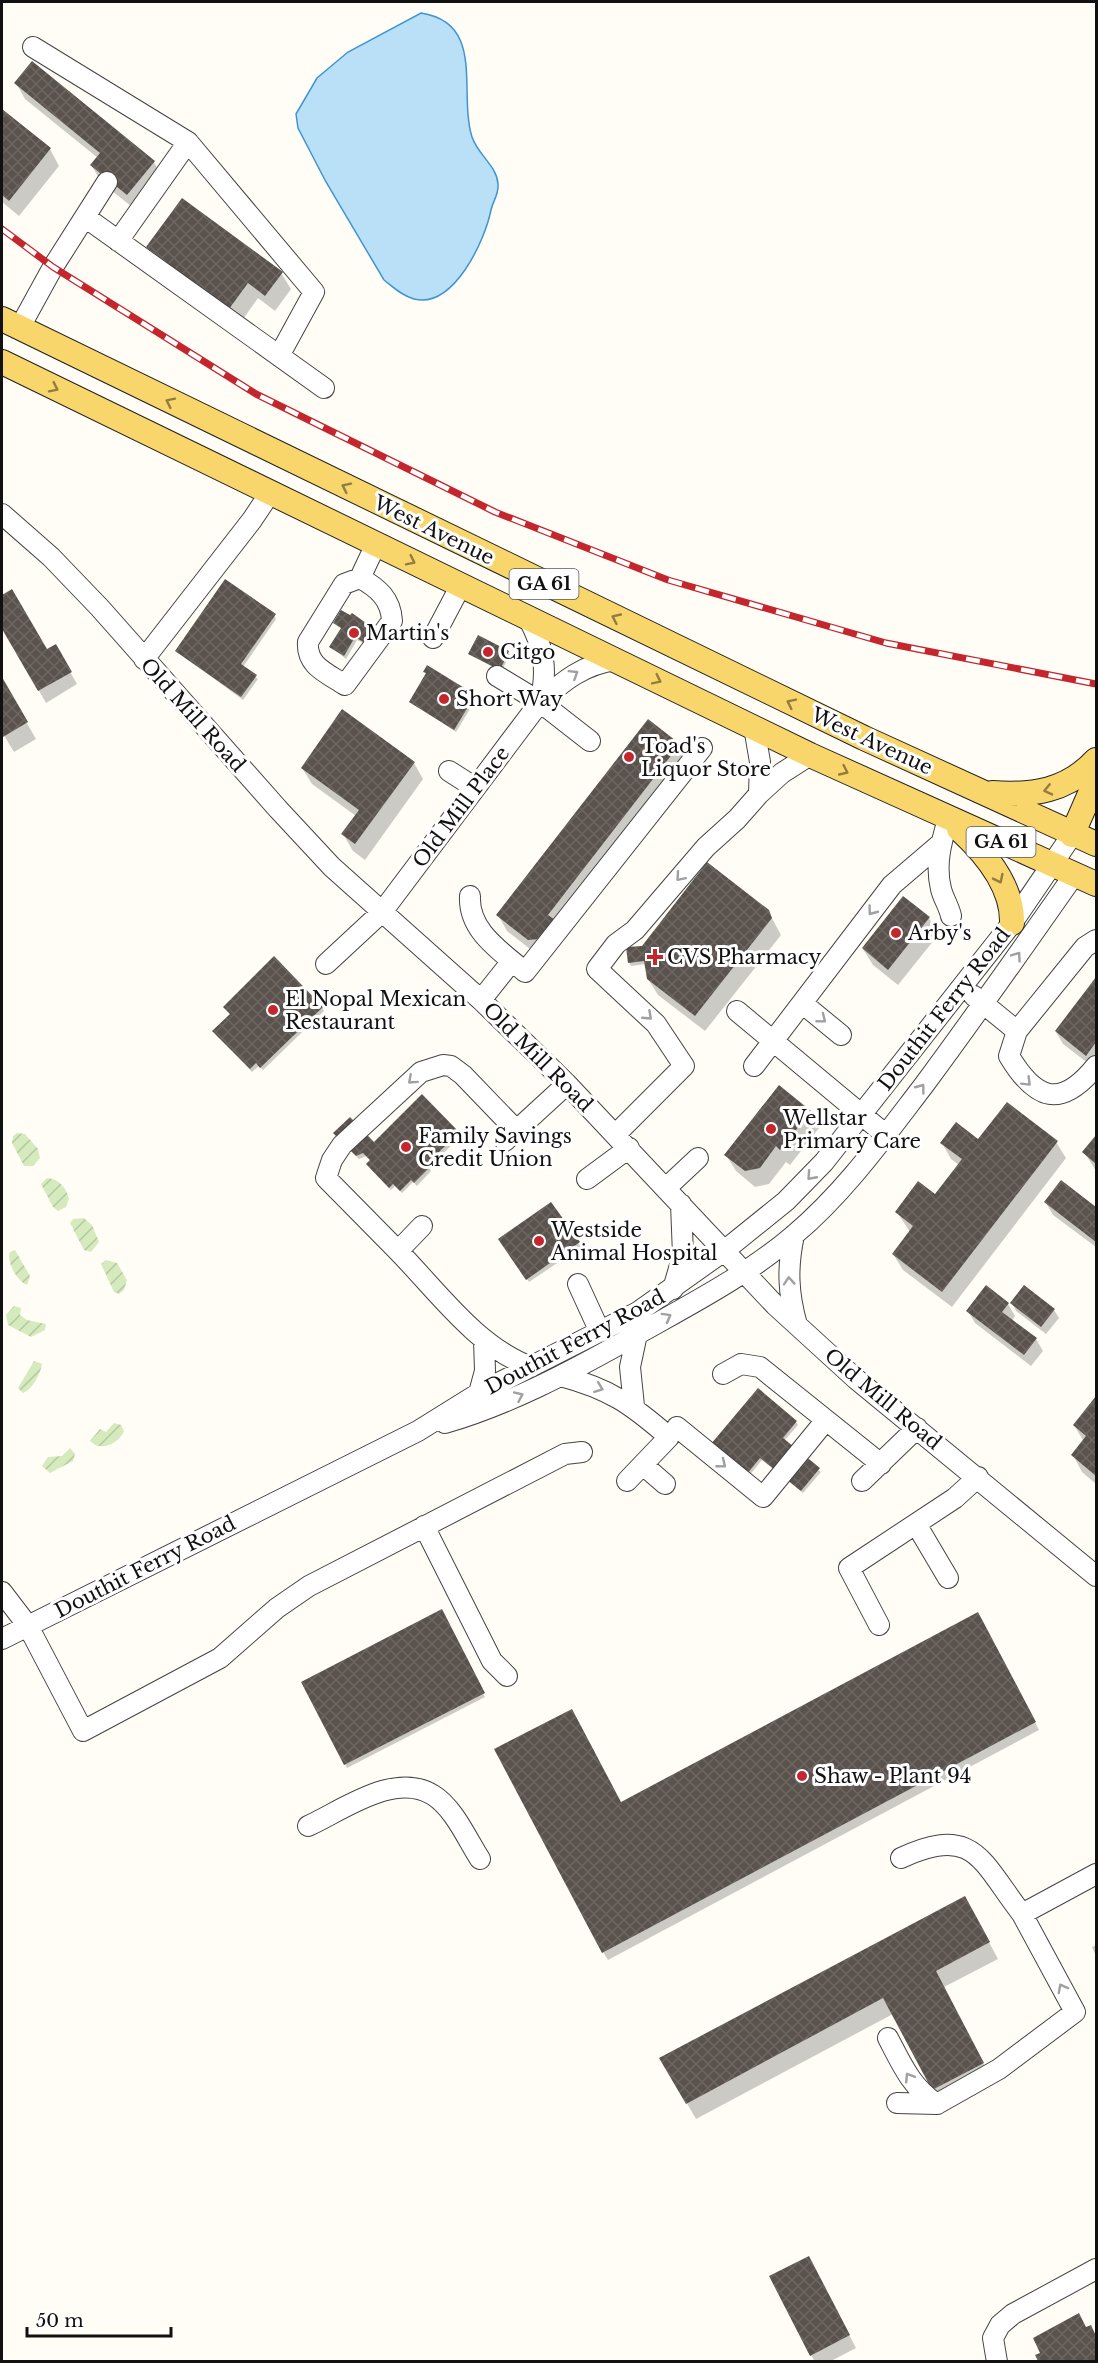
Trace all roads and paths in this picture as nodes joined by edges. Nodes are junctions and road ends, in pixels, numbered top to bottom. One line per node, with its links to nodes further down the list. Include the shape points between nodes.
1 (33, 47): 2 (street)
2 (188, 142): 5 (street); 7 (street, via 315,292)
3 (107, 182): 4 (street)
4 (85, 217): 5 (street); 6 (street)
5 (118, 241): 7 (street)
6 (11, 323): 29 (main road, West Avenue / GA 61, one-way to 6)
7 (279, 356): 9 (street)
8 (2, 362): 10 (main road, West Avenue / GA 61, one-way to 10)
9 (324, 388)
10 (270, 493): 12 (main road, West Avenue / GA 61); 17 (street)
11 (2, 514): 17 (street, Old Mill Road, via 51,557)
12 (376, 544): 13 (street); 14 (main road, West Avenue / GA 61, one-way to 14)
13 (352, 581): 13 (street, via 308,642 307,652 311,663 345,685 396,618 376,587)
14 (461, 585): 15 (main road, West Avenue / GA 61); 16 (street)
15 (528, 618): 18 (main road, West Avenue / GA 61); 20 (street, via 545,661)
16 (433, 638)
17 (144, 659): 39 (street, Old Mill Road, via 278,810)
18 (616, 660): 20 (street, Old Mill Place, one-way to 18, via 583,669); 21 (main road, West Avenue / GA 61, one-way to 21)
19 (497, 676): 20 (street)
20 (540, 702): 22 (street); 28 (street, Old Mill Place)
21 (754, 727): 24 (main road, West Avenue / GA 61); 30 (street, via 760,762)
22 (590, 741)
23 (702, 748): 43 (street, via 525,972)
24 (810, 755): 30 (street, via 782,772); 31 (main road, West Avenue / GA 61, one-way to 31)
25 (1096, 760): 29 (main road, one-way to 29, via 1058,788 1029,794)
26 (449, 771): 28 (street)
27 (1096, 780): 32 (main road)
28 (474, 787): 39 (street, Old Mill Place)
29 (981, 793): 32 (main road, West Avenue / GA 61)
30 (759, 794): 57 (street, one-way to 57, via 635,930 616,944 597,969 656,1024 684,1066)
31 (948, 819): 33 (street); 35 (main road, West Avenue / GA 61); 41 (main road, one-way to 41, via 994,867 1009,903)
32 (1089, 839): 35 (main road)
33 (940, 844): 34 (street); 37 (street)
34 (910, 867): 37 (street); 47 (street, one-way to 47)
35 (1063, 870): 36 (main road, West Avenue / GA 61); 41 (street, Douthit Ferry Road); 48 (street, Douthit Ferry Road, one-way to 35)
36 (1096, 885)
37 (942, 892): 40 (street)
38 (470, 896): 43 (street, via 476,927)
39 (381, 912): 44 (street, Old Mill Place); 46 (street, Old Mill Road)
40 (951, 916)
41 (1012, 922): 45 (street, Douthit Ferry Road)
42 (1096, 940): 50 (street, via 1085,947)
43 (513, 961): 46 (street)
44 (326, 964)
45 (962, 986): 48 (street); 56 (street, Douthit Ferry Road)
46 (481, 1000): 55 (street, Old Mill Road)
47 (802, 1003): 51 (street, one-way to 51); 52 (street)
48 (984, 1004): 50 (street); 58 (street, Douthit Ferry Road, one-way to 48)
49 (737, 1011): 52 (street)
50 (1017, 1030): 54 (street, one-way to 54, via 1009,1056 1037,1091 1058,1094 1081,1085)
51 (841, 1035)
52 (773, 1041): 53 (street); 56 (street)
53 (754, 1066)
54 (1096, 1066)
55 (567, 1084): 57 (street, Old Mill Road); 66 (street, one-way to 66, via 510,1136 463,1075 443,1065 421,1072 342,1145 326,1178)
56 (862, 1114): 58 (street); 67 (street, Douthit Ferry Road, one-way to 67, via 805,1183)
57 (616, 1134): 59 (street, Old Mill Road)
58 (886, 1135): 65 (street, Douthit Ferry Road, via 834,1196)
59 (629, 1148): 61 (street); 62 (street, Old Mill Road)
60 (698, 1158): 62 (street)
61 (587, 1179)
62 (666, 1188): 63 (street, Old Mill Road)
63 (681, 1204): 67 (street, Old Mill Road); 70 (street, via 683,1255)
64 (422, 1226): 66 (street)
65 (794, 1235): 68 (street, Douthit Ferry Road); 71 (street, one-way to 65, via 788,1270)
66 (398, 1251): 74 (street)
67 (724, 1251): 68 (street, Old Mill Road); 70 (street, Douthit Ferry Road)
68 (744, 1271): 71 (street, Old Mill Road); 73 (street, Douthit Ferry Road, one-way to 68)
69 (578, 1284): 72 (street)
70 (672, 1289): 72 (street, Douthit Ferry Road)
71 (797, 1325): 82 (street, Old Mill Road)
72 (600, 1332): 75 (street, Douthit Ferry Road)
73 (637, 1334): 77 (street, Douthit Ferry Road); 79 (street, via 630,1367)
74 (484, 1340): 75 (street); 78 (street, via 485,1371)
75 (531, 1367): 78 (street, Douthit Ferry Road)
76 (723, 1374): 80 (street, via 741,1364 760,1367)
77 (561, 1376): 79 (street, one-way to 79); 83 (street, Douthit Ferry Road, one-way to 77, via 477,1413)
78 (479, 1393): 83 (street, Douthit Ferry Road)
79 (634, 1406): 81 (street)
80 (826, 1420): 81 (street, one-way to 80, via 763,1497); 85 (street)
81 (677, 1427): 86 (street)
82 (916, 1428): 85 (street); 87 (street, Old Mill Road)
83 (418, 1431): 97 (street, Douthit Ferry Road)
84 (582, 1452): 92 (street, via 565,1454)
85 (881, 1464): 89 (street)
86 (643, 1465): 88 (street); 90 (street)
87 (978, 1477): 91 (street); 93 (street, Old Mill Road)
88 (627, 1481)
89 (862, 1481)
90 (665, 1484)
91 (916, 1524): 94 (street); 96 (street, via 849,1568)
92 (424, 1526): 97 (street, via 309,1586 276,1608 220,1658 83,1731); 99 (street, via 492,1661)
93 (1096, 1576)
94 (948, 1578)
95 (2, 1592): 97 (street)
96 (879, 1625)
97 (28, 1626): 98 (street, Douthit Ferry Road)
98 (2, 1639)
99 (507, 1676)
100 (308, 1826): 102 (street, via 380,1791 411,1786 433,1795 448,1810)
101 (901, 1858): 104 (street, via 926,1846 943,1844 971,1850)
102 (480, 1859)
103 (1096, 1874): 104 (street)
104 (1022, 1914): 107 (street, one-way to 104, via 999,2069 1075,2012)
105 (888, 2038): 107 (street, one-way to 105, via 921,2094 910,2080)
106 (897, 2103): 107 (street)
107 (937, 2104)
108 (1096, 2269): 109 (street, via 1006,2319 993,2338)
109 (997, 2361)

